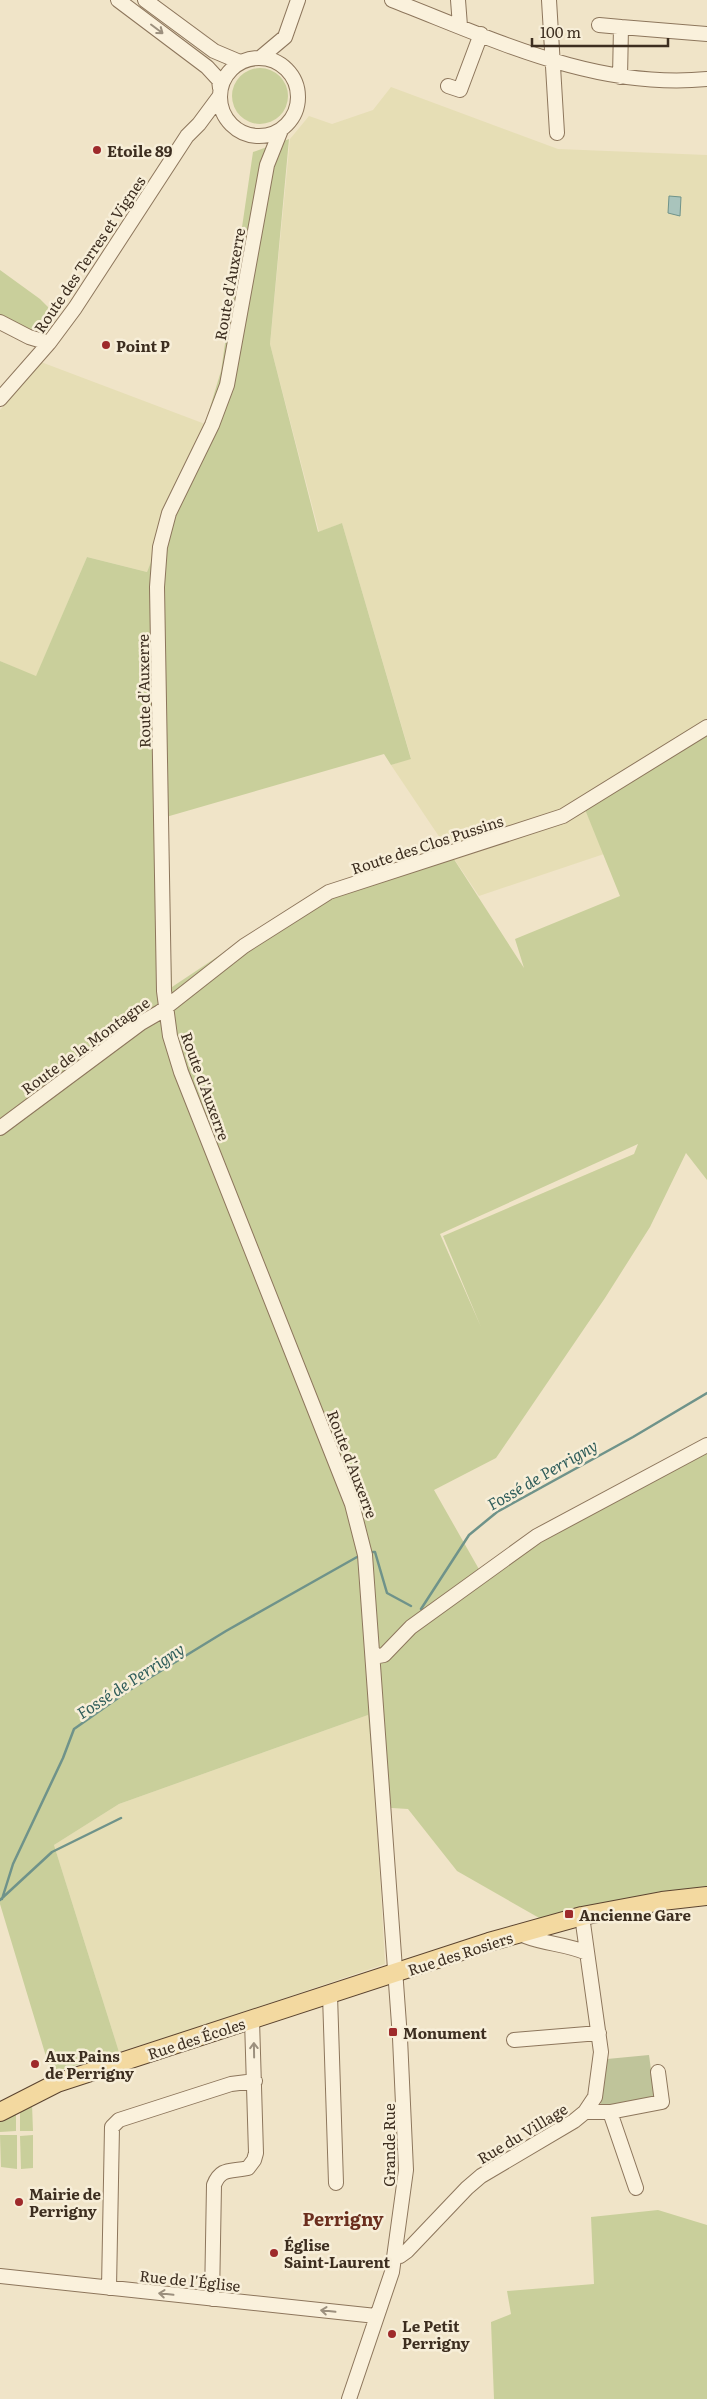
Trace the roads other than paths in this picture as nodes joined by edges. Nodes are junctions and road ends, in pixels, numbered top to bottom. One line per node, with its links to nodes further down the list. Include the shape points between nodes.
1 (118, 0): 20 (street, one-way to 20, via 207,67 219,80)
2 (146, 0): 15 (street, via 214,51)
3 (298, 0): 12 (street)
4 (392, 0): 8 (street)
5 (458, 0): 8 (street)
6 (549, 0): 14 (street)
7 (599, 25): 9 (street)
8 (460, 26): 10 (street)
9 (621, 27): 11 (street); 17 (street)
10 (481, 34): 14 (street); 19 (street, via 460,90)
11 (707, 34)
12 (285, 38): 13 (street); 16 (street)
13 (260, 58): 15 (street); 16 (street)
14 (552, 60): 17 (street); 24 (street)
15 (240, 62): 20 (street, via 228,73)
16 (284, 67): 23 (street, via 295,81 298,95 294,115)
17 (620, 77): 18 (street)
18 (707, 79)
19 (448, 86)
20 (220, 92): 21 (street, via 222,111); 22 (street, Route des Terres et Vignes)
21 (229, 123): 22 (street, via 222,120); 25 (street)
22 (199, 124): 28 (street, Route des Terres et Vignes, via 187,136)
23 (280, 130): 25 (street, via 268,136); 26 (street, Route d'Auxerre)
24 (556, 133)
25 (254, 136): 26 (street, Route d'Auxerre, via 262,144)
26 (267, 165): 31 (street, Route d'Auxerre, via 227,385 212,425 170,513 160,547 158,587)
27 (0, 322): 28 (street)
28 (49, 344): 29 (street, Route des Terres et Vignes)
29 (0, 399)
30 (707, 727): 31 (street, Route des Clos Pussins, via 563,816 329,892 244,946)
31 (166, 1007): 32 (street, Route de la Montagne); 34 (street, Route d'Auxerre, via 170,1036 181,1072 357,1518 366,1555)
32 (0, 1128)
33 (707, 1445): 34 (street, via 537,1536 412,1628 384,1655)
34 (372, 1658): 37 (street, Route d'Auxerre)
35 (707, 1896): 36 (main road, Rue des Rosiers, via 662,1900)
36 (582, 1916): 38 (main road, Rue des Rosiers); 39 (street, Rue du Village)
37 (391, 1917): 40 (street, Grande Rue)
38 (524, 1932): 39 (street, Rue des Rosiers, via 525,1936 538,1941 570,1945); 40 (main road, Rue des Rosiers)
39 (587, 1952): 43 (street, Rue du Village)
40 (396, 1974): 41 (main road, Rue des Écoles); 52 (street, Grande Rue, via 406,2170)
41 (330, 1995): 42 (main road, Rue des Écoles); 50 (street)
42 (252, 2020): 46 (street, one-way to 42); 47 (main road, Rue des Écoles, via 57,2083)
43 (599, 2033): 44 (street); 48 (street, Rue du Village, via 601,2052 595,2097)
44 (514, 2040)
45 (658, 2072): 49 (street, via 662,2102)
46 (255, 2081): 54 (street, via 222,2087 119,2120 112,2127); 55 (street, via 254,2160 248,2168 218,2175 214,2185)
47 (0, 2112)
48 (585, 2112): 49 (street); 52 (street, Rue du Village, via 481,2176 407,2252)
49 (610, 2112): 51 (street)
50 (336, 2183)
51 (636, 2188)
52 (395, 2255): 56 (street, Grande Rue)
53 (0, 2276): 54 (street, Rue de l'Église)
54 (109, 2288): 55 (street, Rue de l'Église, one-way to 54)
55 (212, 2299): 56 (street, Rue de l'Église, one-way to 55)
56 (376, 2316): 57 (street, Grande Rue)
57 (349, 2399)

